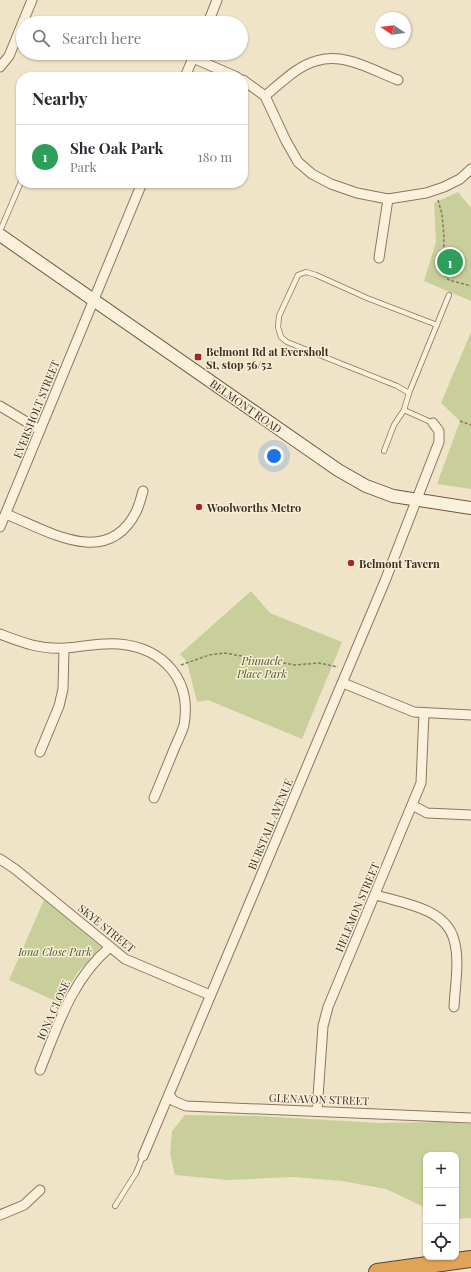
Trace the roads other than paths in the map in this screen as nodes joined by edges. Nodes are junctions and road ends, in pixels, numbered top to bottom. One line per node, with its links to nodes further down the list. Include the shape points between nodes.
1 (32, 0): 3 (street)
2 (217, 0): 4 (street)
3 (25, 16)
4 (211, 16)
5 (16, 39): 8 (street, via 9,56)
6 (192, 60): 9 (street)
7 (204, 60): 10 (street)
8 (0, 67)
9 (187, 72)
10 (227, 72)
11 (398, 80): 13 (street, via 353,61 334,58 315,61 303,67)
12 (248, 84): 13 (street)
13 (265, 96): 17 (street, via 298,162 312,174 357,193)
14 (471, 169): 17 (street, via 460,179 434,190)
15 (18, 188): 18 (lane)
16 (140, 188): 22 (street, EVERSHOLT STREET)
17 (388, 199): 20 (street)
18 (0, 231)
19 (0, 235): 22 (main road, BELMONT ROAD)
20 (379, 258)
21 (449, 295): 23 (lane)
22 (94, 300): 28 (street, EVERSHOLT STREET); 31 (main road, BELMONT ROAD, via 338,470 366,486 393,496)
23 (437, 325): 24 (lane); 24 (lane, via 306,272 298,275 279,316 278,327 281,336 287,342)
24 (409, 392): 26 (lane)
25 (0, 406): 28 (street)
26 (404, 410): 27 (lane); 29 (lane, via 394,425)
27 (433, 424): 31 (street, BURSTALL AVENUE, via 439,431 439,442)
28 (40, 430): 33 (street, EVERSHOLT STREET)
29 (384, 451)
30 (143, 491): 33 (street, via 136,512 125,527 110,538 92,544 74,542)
31 (416, 500): 32 (main road, BELMONT ROAD); 37 (street, BURSTALL AVENUE)
32 (471, 508)
33 (6, 514): 34 (street, EVERSHOLT STREET)
34 (0, 527)
35 (0, 634): 36 (street, via 24,644)
36 (64, 649): 40 (street, via 63,689 59,706); 41 (street, via 96,644 142,648 158,655 178,678 185,710 184,726)
37 (343, 682): 38 (street, via 392,703); 47 (street, BURSTALL AVENUE)
38 (424, 713): 39 (street); 42 (street, HELEMON STREET, via 421,783)
39 (471, 715)
40 (40, 752)
41 (154, 798)
42 (412, 806): 43 (street, via 427,813); 45 (street, HELEMON STREET)
43 (471, 815)
44 (0, 859): 46 (street, SKYE STREET, via 16,869)
45 (376, 895): 48 (street, via 422,909 447,924 454,939 456,956); 51 (street, HELEMON STREET, via 328,1007 323,1026)
46 (110, 947): 47 (street, SKYE STREET, via 141,967); 49 (street, IONA CLOSE, via 96,959 70,997)
47 (210, 995): 50 (street, BURSTALL AVENUE)
48 (454, 1007)
49 (40, 1070)
50 (169, 1095): 51 (street, GLENAVON STREET, via 174,1101 186,1106); 53 (street, BURSTALL AVENUE)
51 (317, 1111): 52 (street, GLENAVON STREET)
52 (471, 1118)
53 (143, 1156): 55 (lane, via 136,1173)
54 (40, 1190): 56 (street, via 24,1205)
55 (115, 1206)
56 (0, 1215)
57 (471, 1260): 58 (highway)
58 (377, 1272)

